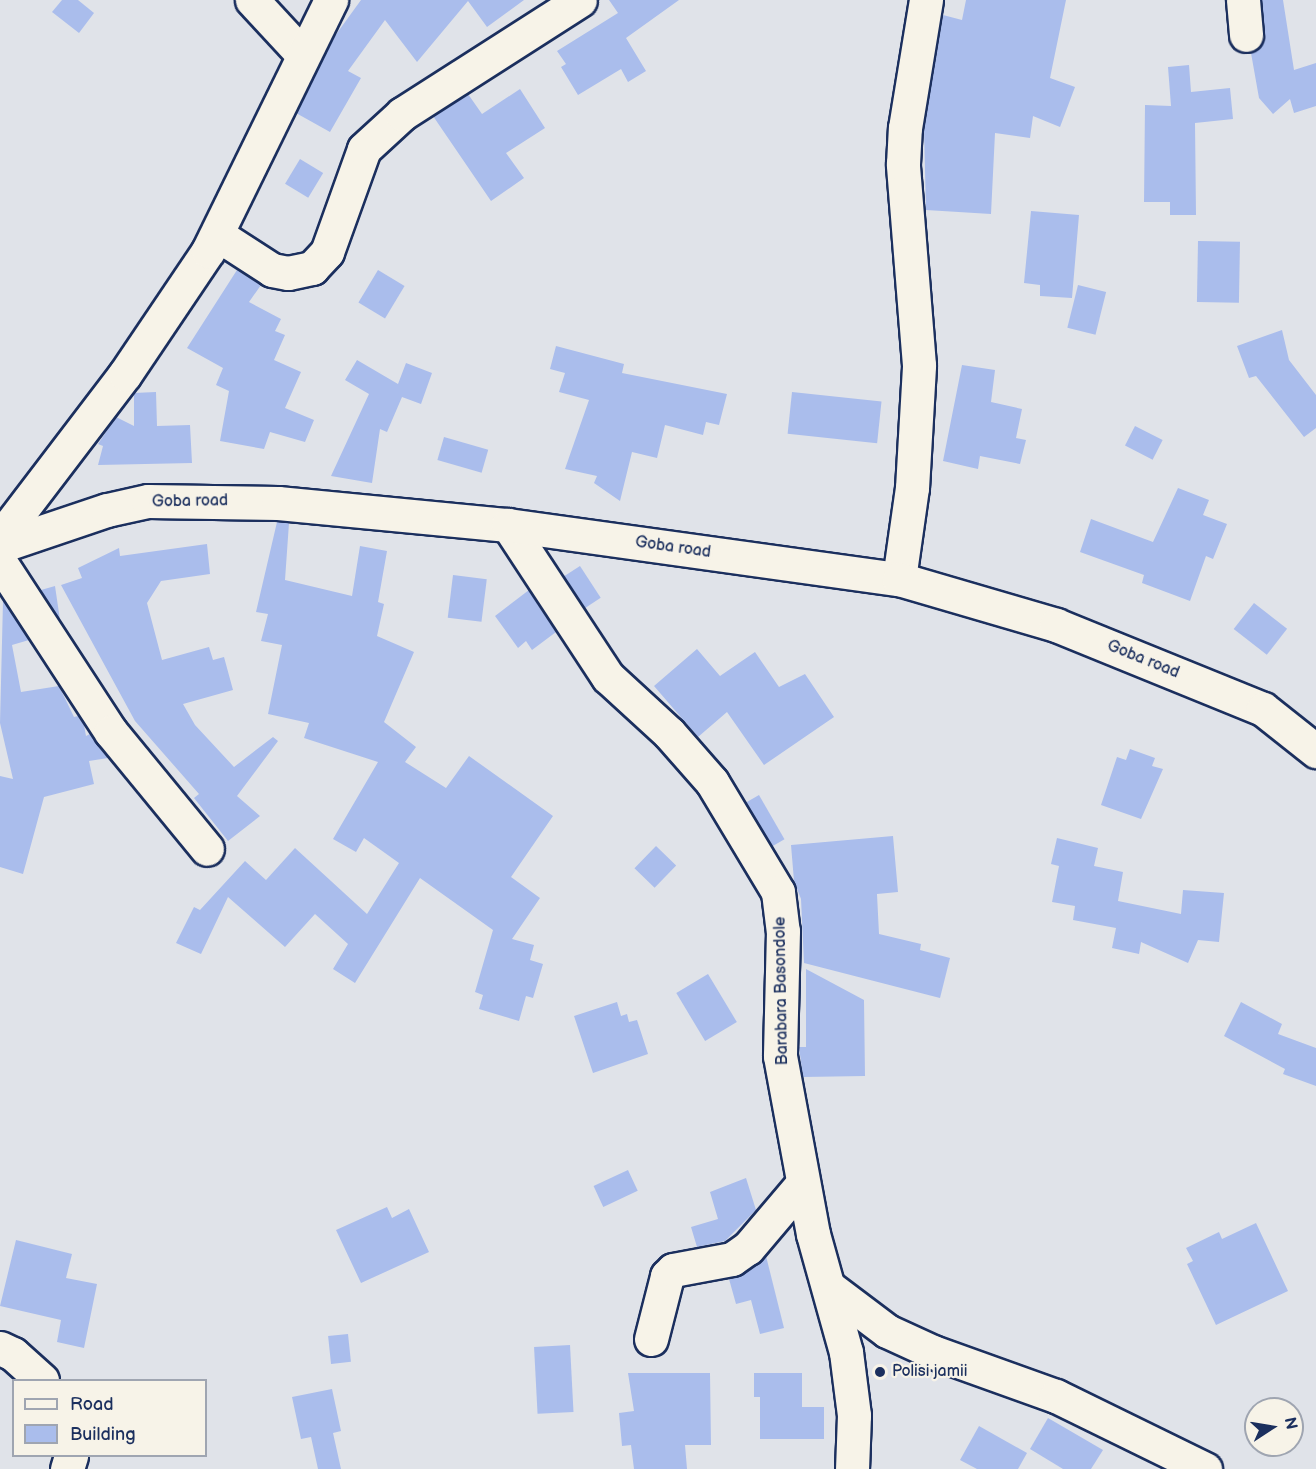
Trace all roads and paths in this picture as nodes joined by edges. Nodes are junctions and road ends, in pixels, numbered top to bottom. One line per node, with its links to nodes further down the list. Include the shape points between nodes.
1 (252, 0): 7 (street)
2 (331, 0): 7 (street)
3 (580, 0): 8 (street, via 402,114 364,148 327,252 312,268 288,273 272,270)
4 (926, 0): 13 (street, via 904,140 919,364 912,488)
5 (1243, 0): 6 (street)
6 (1246, 35)
7 (302, 54): 8 (street)
8 (218, 235): 10 (street, via 125,374)
9 (508, 525): 11 (street, Goba road, via 278,503 180,500 107,510); 13 (street, Goba road); 16 (street, Barabara Basondole, via 608,677 669,733 712,782 778,892 783,931 780,1056)
10 (0, 538)
11 (0, 546)
12 (0, 562): 15 (street, via 111,732)
13 (899, 579): 14 (street, Goba road, via 1056,625 1263,709)
14 (1316, 751)
15 (207, 849)
16 (803, 1183): 17 (street, Barabara Basondole, via 813,1234); 18 (street, via 748,1248 732,1259 673,1270 667,1276)
17 (830, 1288): 21 (street, Barabara Basondole, via 846,1352 854,1415); 22 (street, via 887,1330 933,1352 1056,1396)
18 (651, 1339)
19 (0, 1348): 20 (street, via 13,1354)
20 (41, 1379)
21 (852, 1469)
22 (1205, 1469)

